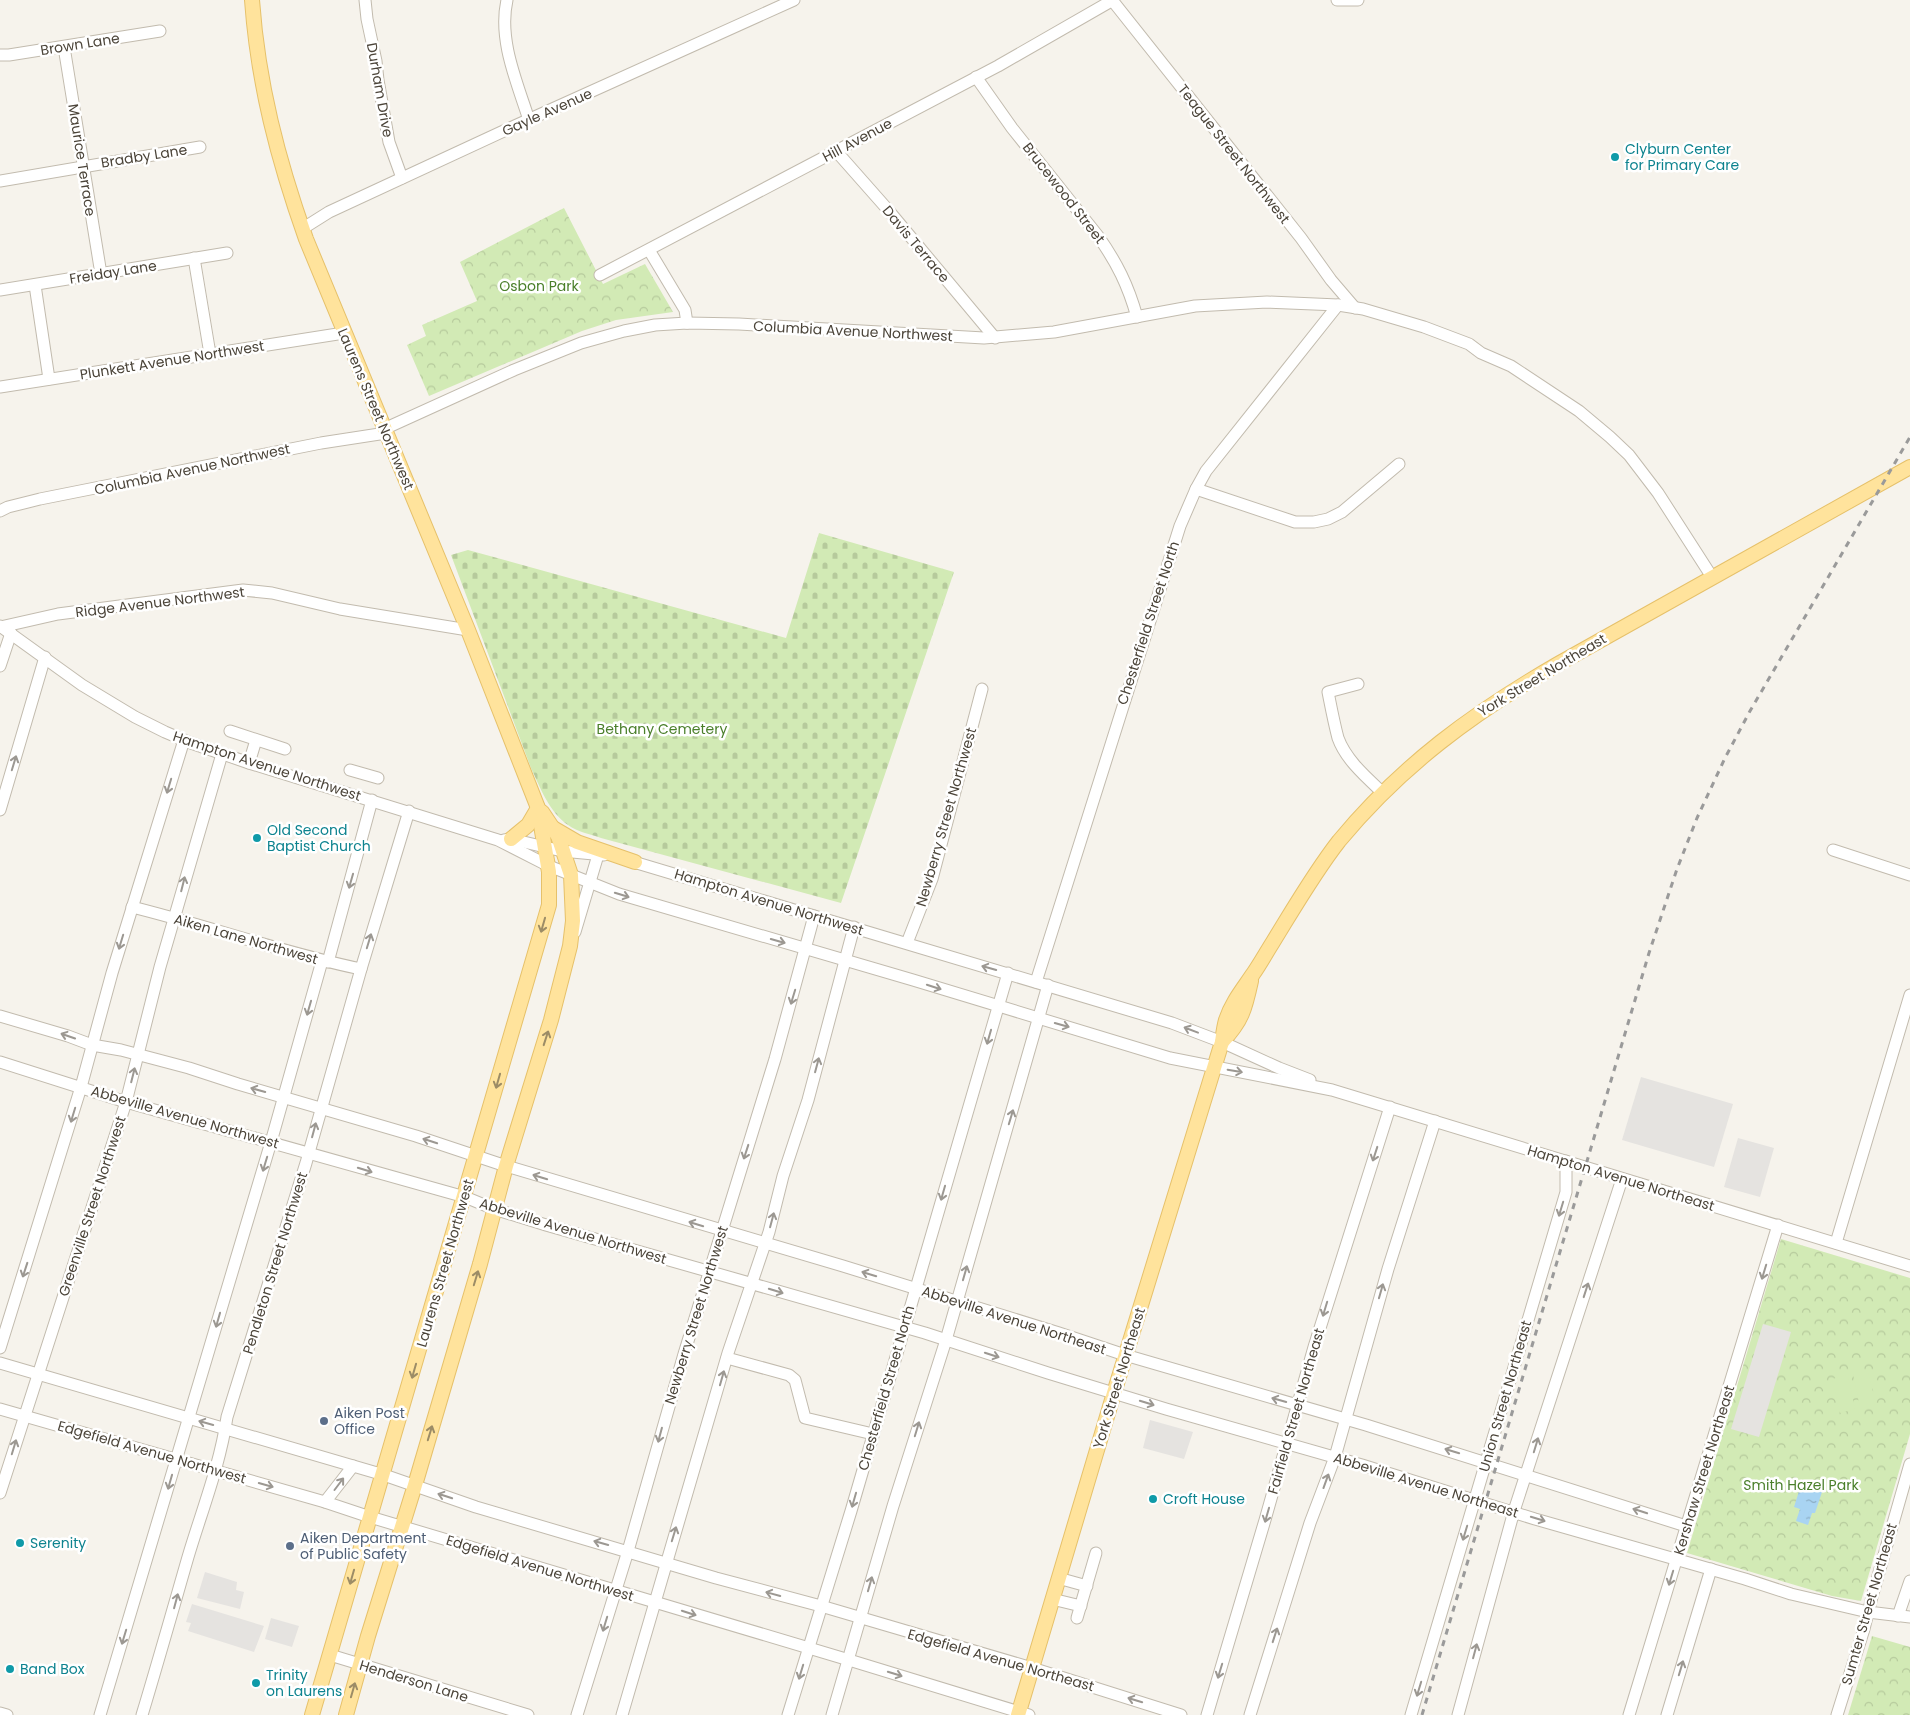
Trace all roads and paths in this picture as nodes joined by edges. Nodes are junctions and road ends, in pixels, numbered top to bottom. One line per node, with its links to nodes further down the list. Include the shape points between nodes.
1 (252, 0): 18 (main road, Laurens Street Northwest, via 263,89 287,187)
2 (365, 0): 16 (street, Durham Drive, via 389,142)
3 (507, 0): 12 (street, via 504,22 507,47)
4 (794, 0): 12 (street, Gayle Avenue)
5 (1112, 0): 11 (street, Hill Avenue); 27 (street, Teague Street Northwest)
6 (1337, 0): 7 (street)
7 (1358, 0)
8 (160, 31): 9 (street, Brown Lane)
9 (64, 47): 10 (street, Brown Lane); 15 (street, Maurice Terrace)
10 (0, 55)
11 (976, 77): 14 (street, Hill Avenue); 28 (street, Brucewood Street, via 1109,252 1126,283)
12 (528, 120): 16 (street, Gayle Avenue)
13 (200, 147): 15 (street, Bradby Lane)
14 (836, 151): 19 (street, Hill Avenue); 31 (street, Davis Terrace)
15 (83, 166): 17 (street, Bradby Lane); 22 (street, Maurice Terrace)
16 (402, 178): 18 (street, Gayle Avenue, via 329,212)
17 (0, 181)
18 (302, 229): 30 (main road, Laurens Street Northwest)
19 (649, 250): 23 (street, Hill Avenue); 29 (street, via 685,310)
20 (227, 253): 21 (street, Freiday Lane)
21 (194, 258): 22 (street, Freiday Lane); 32 (street)
22 (101, 274): 24 (street, Freiday Lane)
23 (600, 275)
24 (35, 285): 25 (street, Freiday Lane); 33 (street)
25 (0, 290)
26 (1338, 305): 27 (street, Columbia Avenue Northwest); 28 (street, Columbia Avenue Northwest, via 1232,303); 38 (street, Chesterfield Street North, via 1222,449)
27 (1356, 308): 40 (street, Columbia Avenue Northwest, via 1424,327 1469,344 1511,366 1579,411 1629,455)
28 (1137, 317): 31 (street, Columbia Avenue Northwest, via 1054,332)
29 (687, 323): 31 (street, Columbia Avenue Northwest); 35 (street, Columbia Avenue Northwest, via 643,327 581,343 514,370)
30 (344, 333): 32 (street, Plunkett Avenue Northwest); 35 (main road, Laurens Street Northwest)
31 (995, 338)
32 (210, 354): 33 (street, Plunkett Avenue Northwest)
33 (50, 379): 34 (street, Plunkett Avenue Northwest)
34 (0, 387)
35 (385, 431): 39 (street, Columbia Avenue Northwest); 42 (main road, Laurens Street Northwest)
36 (1399, 464): 38 (street, via 1342,512 1314,522 1295,522)
37 (1910, 467): 40 (main road, York Street Northeast)
38 (1196, 489): 83 (street, Chesterfield Street North, via 1180,526)
39 (3, 507)
40 (1712, 577): 54 (main road, York Street Northeast, via 1493,702 1444,738)
41 (4, 629): 42 (street, Ridge Avenue Northwest, via 58,614 242,590 272,592 350,610); 43 (street, Hampton Avenue Northwest); 44 (street)
42 (468, 630): 56 (main road, Laurens Street Northwest)
43 (45, 657): 48 (street, Hampton Avenue Northwest, via 135,717); 57 (street, one-way to 43)
44 (0, 666)
45 (1358, 684): 54 (street, via 1328,692 1344,750)
46 (982, 689): 76 (street, Newberry Street Northwest, via 932,879)
47 (230, 731): 49 (street)
48 (184, 740): 51 (street, Hampton Avenue Northwest); 72 (street, one-way to 72)
49 (256, 740): 50 (street); 52 (street)
50 (285, 749)
51 (222, 754): 52 (street, Hampton Avenue Northwest); 74 (street, Greenville Street Northwest, one-way to 51)
52 (249, 763): 55 (street, Hampton Avenue Northwest)
53 (350, 770): 55 (street, via 372,777)
54 (1382, 793): 89 (main road, York Street Northeast, via 1322,866 1253,975 1237,1026)
55 (366, 798): 58 (street, Hampton Avenue Northwest); 80 (street, one-way to 80)
56 (538, 808): 59 (main road, Laurens Street Northwest); 60 (main road, via 528,824); 61 (main road, Laurens Street Northwest)
57 (0, 810)
58 (409, 811): 60 (street, Hampton Avenue Northwest); 81 (street, Pendleton Street Northwest, one-way to 58)
59 (551, 826): 63 (main road, Laurens Street Northwest); 65 (main road, via 577,842)
60 (505, 840): 61 (street, Hampton Avenue Northwest); 66 (street, Hampton Avenue Northwest)
61 (546, 847): 63 (street, Hampton Avenue Northwest); 66 (main road, Laurens Street Northwest)
62 (1832, 850): 68 (street)
63 (562, 851): 64 (street, Hampton Avenue Northwest); 67 (main road, Laurens Street Northwest)
64 (598, 855): 65 (street, Hampton Avenue Northwest); 69 (street, Laurens Street Northwest)
65 (635, 862): 73 (street, Hampton Avenue Northwest)
66 (549, 866): 67 (street, Hampton Avenue Northwest); 70 (main road, Laurens Street Northwest)
67 (571, 875): 69 (street, Hampton Avenue Northwest); 71 (main road, Laurens Street Northwest)
68 (1910, 875)
69 (591, 884): 77 (street, Laurens Street Northwest); 78 (street, Hampton Avenue Northwest, one-way to 78)
70 (549, 898): 71 (main road, via 564,896); 103 (main road, Laurens Street Northwest, one-way to 103)
71 (573, 903): 77 (main road, Laurens Street Northwest)
72 (132, 907): 74 (street, Aiken Lane Northwest); 90 (street, one-way to 90)
73 (814, 916): 75 (street, Hampton Avenue Northwest); 78 (street, Newberry Street Northwest)
74 (175, 917): 80 (street, Aiken Lane Northwest); 91 (street, Greenville Street Northwest)
75 (854, 927): 76 (street, Hampton Avenue Northwest); 79 (street)
76 (907, 943): 82 (street, Hampton Avenue Northwest, one-way to 76)
77 (570, 946): 105 (main road, Laurens Street Northwest, one-way to 77)
78 (806, 949): 79 (street, Hampton Avenue Northwest); 110 (street, Newberry Street Northwest, one-way to 110)
79 (844, 960): 86 (street, Hampton Avenue Northwest, one-way to 86); 112 (street, one-way to 79, via 815,1074)
80 (325, 962): 81 (street, Aiken Lane Northwest); 96 (street, one-way to 96)
81 (361, 969): 99 (street, Pendleton Street Northwest)
82 (1008, 973): 83 (street, Hampton Avenue Northwest); 86 (street, Chesterfield Street North)
83 (1036, 982): 84 (street, Hampton Avenue Northeast)
84 (1048, 985): 88 (street); 89 (street, Hampton Avenue Northeast, one-way to 84)
85 (1910, 995): 111 (street)
86 (998, 1006): 88 (street, Hampton Avenue Northeast); 116 (street, Chesterfield Street North, one-way to 116)
87 (0, 1016): 90 (street, one-way to 87)
88 (1039, 1018): 93 (street, Hampton Avenue Northeast, one-way to 93, via 1170,1058); 117 (street, one-way to 88)
89 (1222, 1042): 93 (main road, York Street Northeast); 95 (street, Hampton Avenue Northeast)
90 (92, 1045): 91 (street); 94 (street)
91 (138, 1055): 96 (street, one-way to 91); 97 (street, Greenville Street Northwest, one-way to 91)
92 (0, 1062): 94 (street, Abbeville Avenue Northwest)
93 (1213, 1067): 95 (street, Hampton Avenue Northeast, one-way to 95); 121 (main road, York Street Northeast)
94 (81, 1088): 97 (street, Abbeville Avenue Northwest); 120 (street, one-way to 120)
95 (1332, 1090): 98 (street, Hampton Avenue Northeast)
96 (283, 1097): 99 (street); 101 (street)
97 (126, 1102): 101 (street, Abbeville Avenue Northwest); 124 (street, Greenville Street Northwest)
98 (1390, 1107): 100 (street, Hampton Avenue Northeast); 126 (street, Fairfield Street Northeast, one-way to 126)
99 (321, 1108): 102 (street, Pendleton Street Northwest, one-way to 99); 103 (street, one-way to 99)
100 (1435, 1121): 104 (street, Hampton Avenue Northeast); 130 (street, one-way to 100, via 1388,1269)
101 (271, 1142): 102 (street, Abbeville Avenue Northwest); 129 (street, one-way to 129)
102 (308, 1153): 107 (street, Abbeville Avenue Northwest, one-way to 107); 131 (street, Pendleton Street Northwest)
103 (477, 1156): 105 (street); 107 (main road, Laurens Street Northwest)
104 (1566, 1161): 106 (street, Hampton Avenue Northeast); 136 (street, Union Street Northeast, one-way to 136, via 1566,1192)
105 (506, 1166): 108 (main road, Laurens Street Northwest); 110 (street, one-way to 105)
106 (1622, 1179): 109 (street, Hampton Avenue Northeast); 140 (street, one-way to 106)
107 (464, 1197): 108 (street, Abbeville Avenue Northwest); 141 (main road, Laurens Street Northwest, one-way to 141)
108 (494, 1209): 114 (street, Abbeville Avenue Northwest); 142 (main road, Laurens Street Northwest, one-way to 108)
109 (1778, 1225): 111 (street, Hampton Avenue Northeast); 149 (street, Kershaw Street Northeast, one-way to 149)
110 (722, 1231): 112 (street); 114 (street, Newberry Street Northwest)
111 (1836, 1243): 113 (street, Hampton Avenue Northeast)
112 (764, 1244): 115 (street); 116 (street, one-way to 112)
113 (1910, 1266)
114 (709, 1271): 115 (street, Abbeville Avenue Northwest); 150 (street, Newberry Street Northwest, one-way to 150)
115 (751, 1283): 118 (street, Abbeville Avenue Northwest, one-way to 118); 122 (street)
116 (915, 1288): 117 (street, Abbeville Avenue Northeast); 118 (street, Chesterfield Street North)
117 (957, 1302): 119 (street); 121 (street, Abbeville Avenue Northeast)
118 (905, 1328): 119 (street, Abbeville Avenue Northwest); 132 (street, Chesterfield Street North)
119 (946, 1340): 125 (street, Abbeville Avenue Northeast, one-way to 125); 166 (street, one-way to 119)
120 (0, 1348)
121 (1125, 1356): 125 (main road, York Street Northeast); 126 (street, Abbeville Avenue Northeast, one-way to 121)
122 (727, 1358): 132 (street, via 788,1375 795,1380 804,1418); 153 (street, one-way to 122)
123 (0, 1363): 124 (street)
124 (38, 1374): 128 (street, Greenville Street Northwest); 129 (street)
125 (1114, 1393): 133 (street, Abbeville Avenue Northeast, one-way to 133); 155 (main road, York Street Northeast)
126 (1298, 1405): 130 (street, Abbeville Avenue Northeast); 133 (street, Fairfield Street Northeast)
127 (0, 1409): 128 (street, Edgefield Avenue Northwest)
128 (24, 1416): 135 (street, Edgefield Avenue Northwest); 143 (street, Greenville Street Northwest, one-way to 128)
129 (188, 1418): 131 (street, one-way to 129); 135 (street)
130 (1346, 1419): 134 (street); 136 (street, Abbeville Avenue Northeast, one-way to 130)
131 (226, 1428): 138 (street); 139 (street, Pendleton Street Northwest)
132 (873, 1434): 161 (street, Chesterfield Street North, one-way to 161)
133 (1287, 1443): 134 (street, Abbeville Avenue Northeast); 186 (street, Fairfield Street Northeast, one-way to 186)
134 (1334, 1457): 144 (street, Abbeville Avenue Northeast); 187 (street, one-way to 134)
135 (176, 1460): 139 (street, Edgefield Avenue Northwest); 176 (street, one-way to 176)
136 (1486, 1461): 140 (street, Abbeville Avenue Northeast); 144 (street, Union Street Northeast)
137 (1910, 1464): 163 (street, Sumter Street Northeast)
138 (353, 1466): 141 (street); 145 (street, one-way to 138)
139 (215, 1471): 145 (street, Edgefield Avenue Northwest, one-way to 145); 177 (street, Pendleton Street Northwest, one-way to 139)
140 (1526, 1474): 146 (street); 149 (street, Abbeville Avenue Northeast, one-way to 140)
141 (384, 1475): 142 (street); 147 (main road, Laurens Street Northwest)
142 (415, 1485): 148 (main road, Laurens Street Northwest); 150 (street, one-way to 142)
143 (0, 1493)
144 (1475, 1499): 146 (street, Abbeville Avenue Northeast); 188 (street, Union Street Northeast, one-way to 188)
145 (326, 1502): 147 (street, Edgefield Avenue Northwest)
146 (1514, 1511): 152 (street, Abbeville Avenue Northeast, one-way to 152); 189 (street, one-way to 146)
147 (370, 1517): 148 (street, Edgefield Avenue Northwest); 169 (main road, Laurens Street Northwest, one-way to 169)
148 (401, 1526): 158 (street, Edgefield Avenue Northwest); 171 (main road, Laurens Street Northwest)
149 (1686, 1526): 152 (street, Kershaw Street Northeast)
150 (628, 1551): 153 (street); 158 (street, Newberry Street Northwest)
151 (1096, 1553): 157 (street)
152 (1676, 1559): 154 (street, Abbeville Avenue Northeast); 190 (street, Kershaw Street Northeast, one-way to 190)
153 (666, 1562): 160 (street); 161 (street, one-way to 153)
154 (1711, 1569): 163 (street, Abbeville Avenue Northeast, via 1791,1594); 191 (street, one-way to 154)
155 (1058, 1578): 157 (street); 159 (main road, York Street Northeast)
156 (1910, 1581): 164 (street)
157 (1087, 1586): 162 (street)
158 (615, 1590): 160 (street, Edgefield Avenue Northwest); 181 (street, Newberry Street Northwest, one-way to 181)
159 (1052, 1598): 162 (street); 172 (main road, York Street Northeast)
160 (656, 1602): 168 (street, Edgefield Avenue Northwest, one-way to 168); 182 (street)
161 (821, 1606): 166 (street, Edgefield Avenue Northeast); 168 (street, Chesterfield Street North)
162 (1081, 1606): 167 (street)
163 (1868, 1612): 164 (street, Abbeville Avenue Northeast); 192 (street, Sumter Street Northeast)
164 (1898, 1616): 165 (street, Abbeville Avenue Northeast)
165 (1910, 1617)
166 (860, 1618): 170 (street); 172 (street, Edgefield Avenue Northeast)
167 (1077, 1618)
168 (808, 1648): 170 (street, Edgefield Avenue Northwest); 183 (street, Chesterfield Street North, one-way to 183)
169 (330, 1655): 171 (street, Henderson Lane); 178 (main road, Laurens Street Northwest)
170 (849, 1660): 174 (street, one-way to 174); 184 (street)
171 (360, 1664): 179 (main road, Laurens Street Northwest, one-way to 171); 180 (street, Henderson Lane)
172 (1032, 1668): 174 (main road, York Street Northeast); 185 (street, Edgefield Avenue Northeast, one-way to 172)
173 (0, 1713): 175 (street)
174 (1022, 1714)
175 (7, 1715)
176 (100, 1715)
177 (142, 1715)
178 (312, 1715)
179 (346, 1715)
180 (528, 1715)
181 (577, 1715)
182 (622, 1715)
183 (788, 1715)
184 (832, 1715)
185 (1181, 1715)
186 (1207, 1715)
187 (1250, 1715)
188 (1411, 1715)
189 (1458, 1715)
190 (1628, 1715)
191 (1667, 1715)
192 (1837, 1715)

